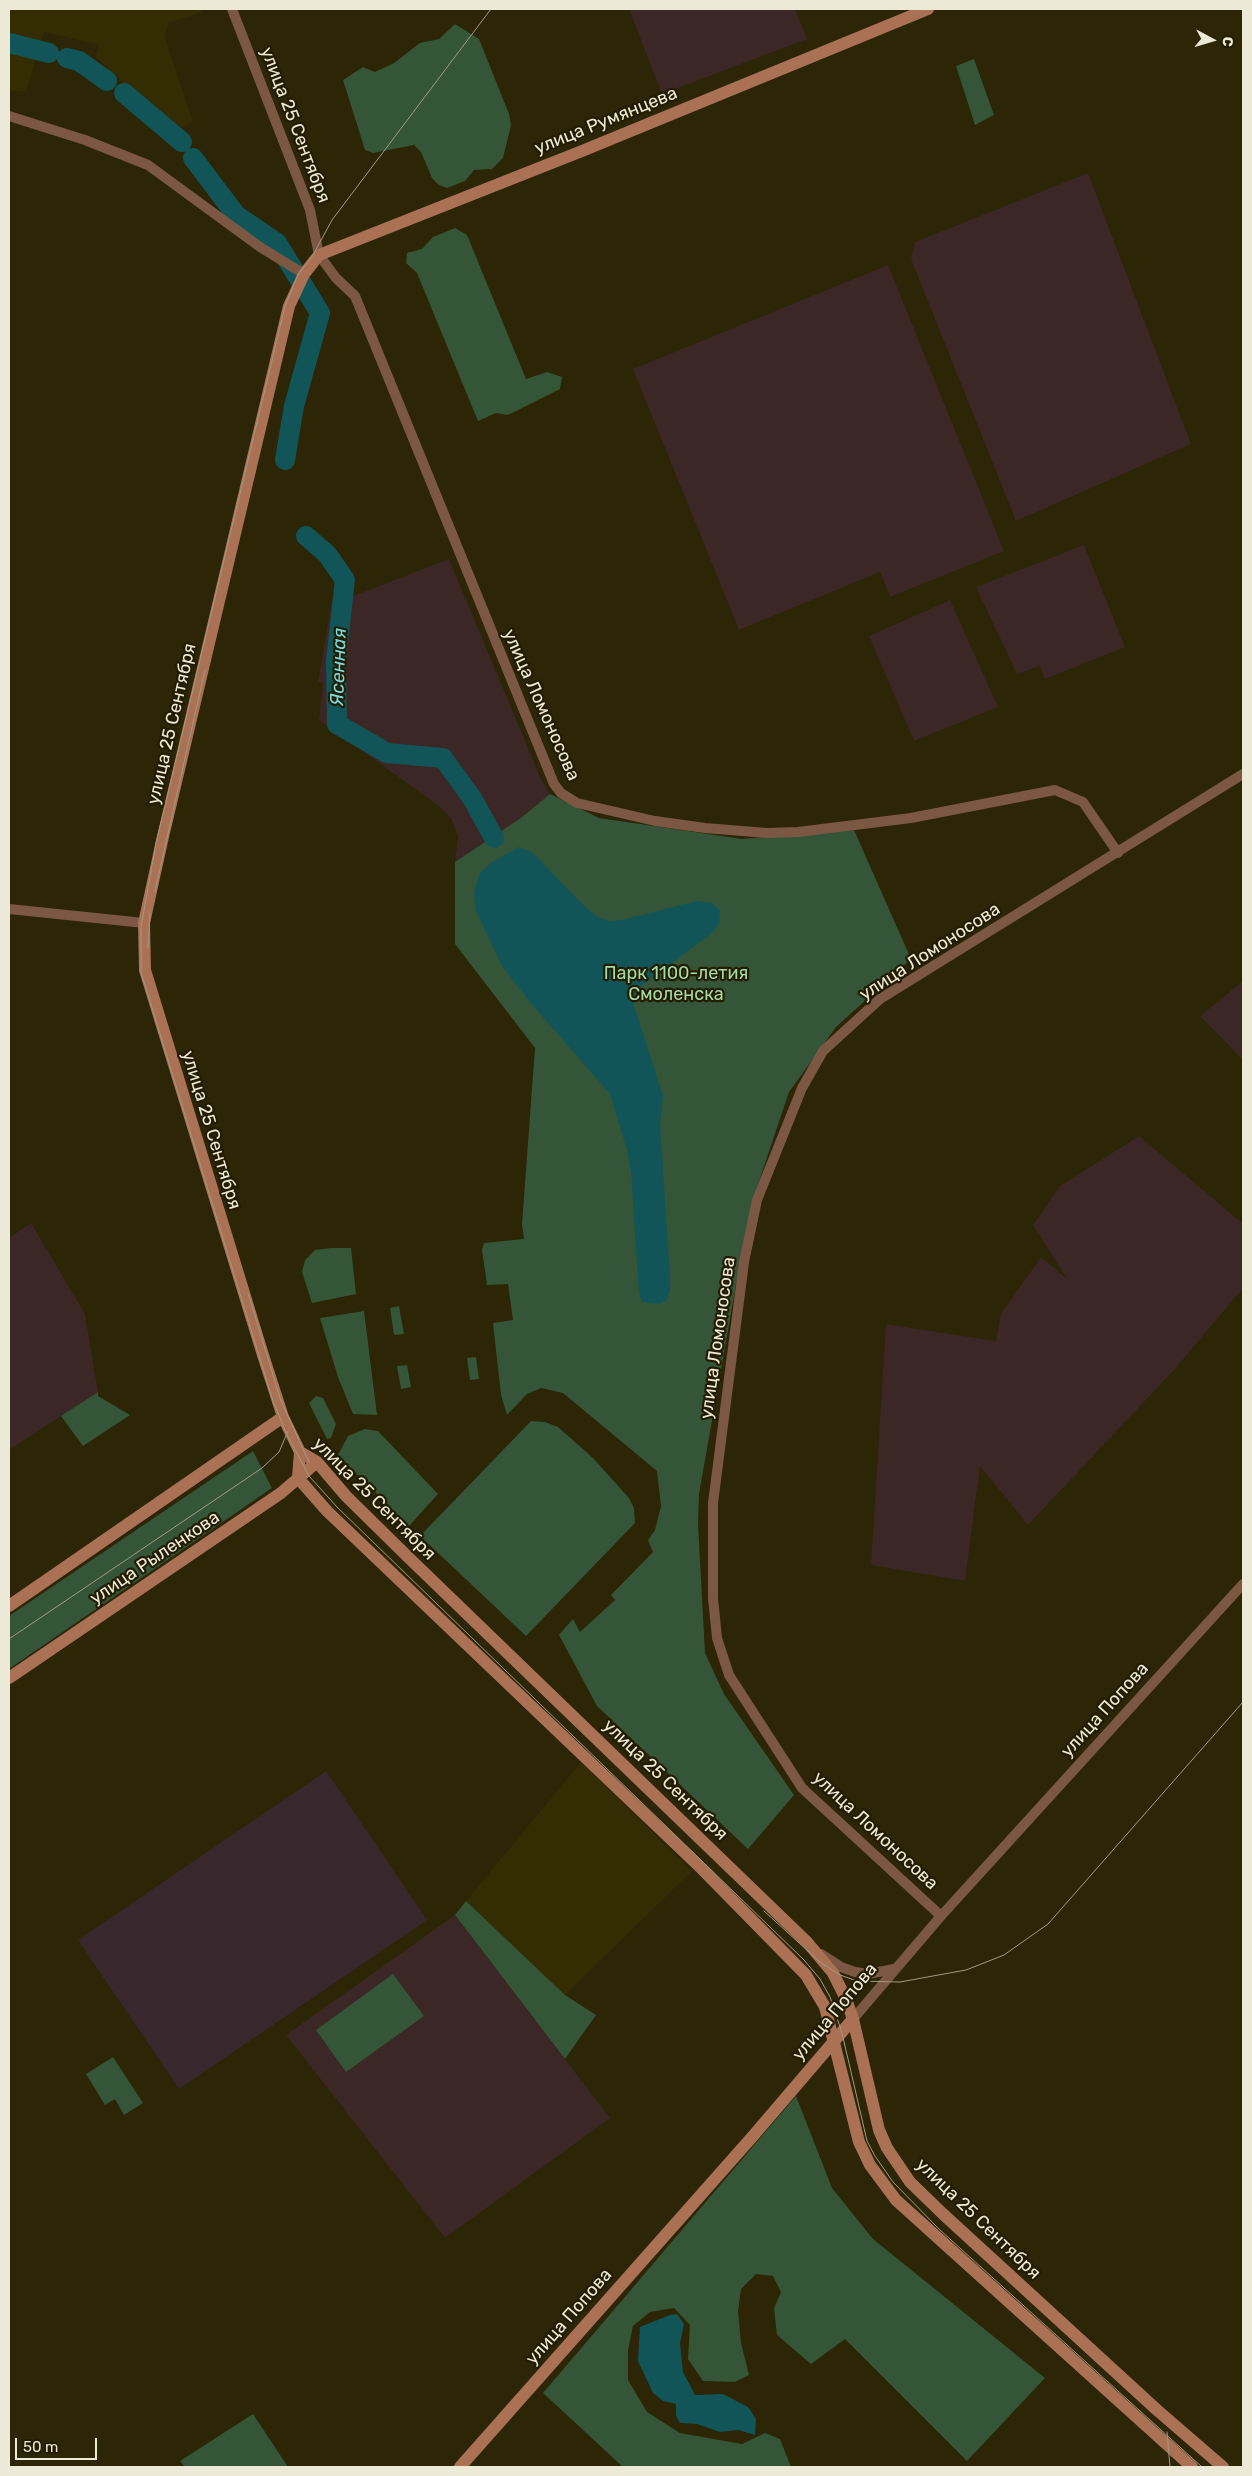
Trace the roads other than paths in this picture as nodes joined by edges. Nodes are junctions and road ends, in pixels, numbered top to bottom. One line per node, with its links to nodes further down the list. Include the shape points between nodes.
1 (232, 9): 4 (street, улица 25 Сентября, via 310,210)
2 (928, 9): 4 (main road, улица Румянцева)
3 (9, 116): 5 (street, via 85,140 148,165 260,247)
4 (319, 255): 5 (main road); 7 (street, улица Ломоносова, via 355,296 554,784 561,793 578,802 655,821 705,828 798,832 911,818 1055,790 1083,802)
5 (302, 273): 9 (main road, улица 25 Сентября, via 289,306)
6 (1243, 774): 7 (street, улица Ломоносова)
7 (1118, 854): 17 (street, улица Ломоносова, via 880,1000 823,1051 802,1088 757,1200 744,1262 712,1508 717,1638 729,1675 802,1788)
8 (9, 909): 9 (street)
9 (144, 923): 10 (main road, улица 25 Сентября, via 145,970)
10 (284, 1417): 11 (main road, улица 25 Сентября); 15 (main road)
11 (300, 1452): 12 (main road, улица 25 Сентября); 13 (main road)
12 (318, 1462): 13 (main road, улица Рыленкова); 18 (main road, улица 25 Сентября, via 346,1496 408,1557)
13 (298, 1478): 16 (main road, улица Рыленкова); 21 (main road, via 327,1511 797,1964 820,1996)
14 (1243, 1584): 17 (street, улица Попова)
15 (9, 1606)
16 (9, 1678)
17 (941, 1916): 19 (street, улица Попова)
18 (807, 1942): 19 (street, via 841,1967 868,1974); 20 (main road, улица 25 Сентября, via 833,1973)
19 (894, 1969): 20 (street, улица Попова)
20 (853, 2019): 21 (main road, улица Попова); 24 (main road, улица 25 Сентября, via 878,2130 910,2182)
21 (834, 2042): 22 (main road, улица Попова); 23 (main road, via 859,2142 883,2185)
22 (460, 2467)
23 (1192, 2467)
24 (1222, 2467)

